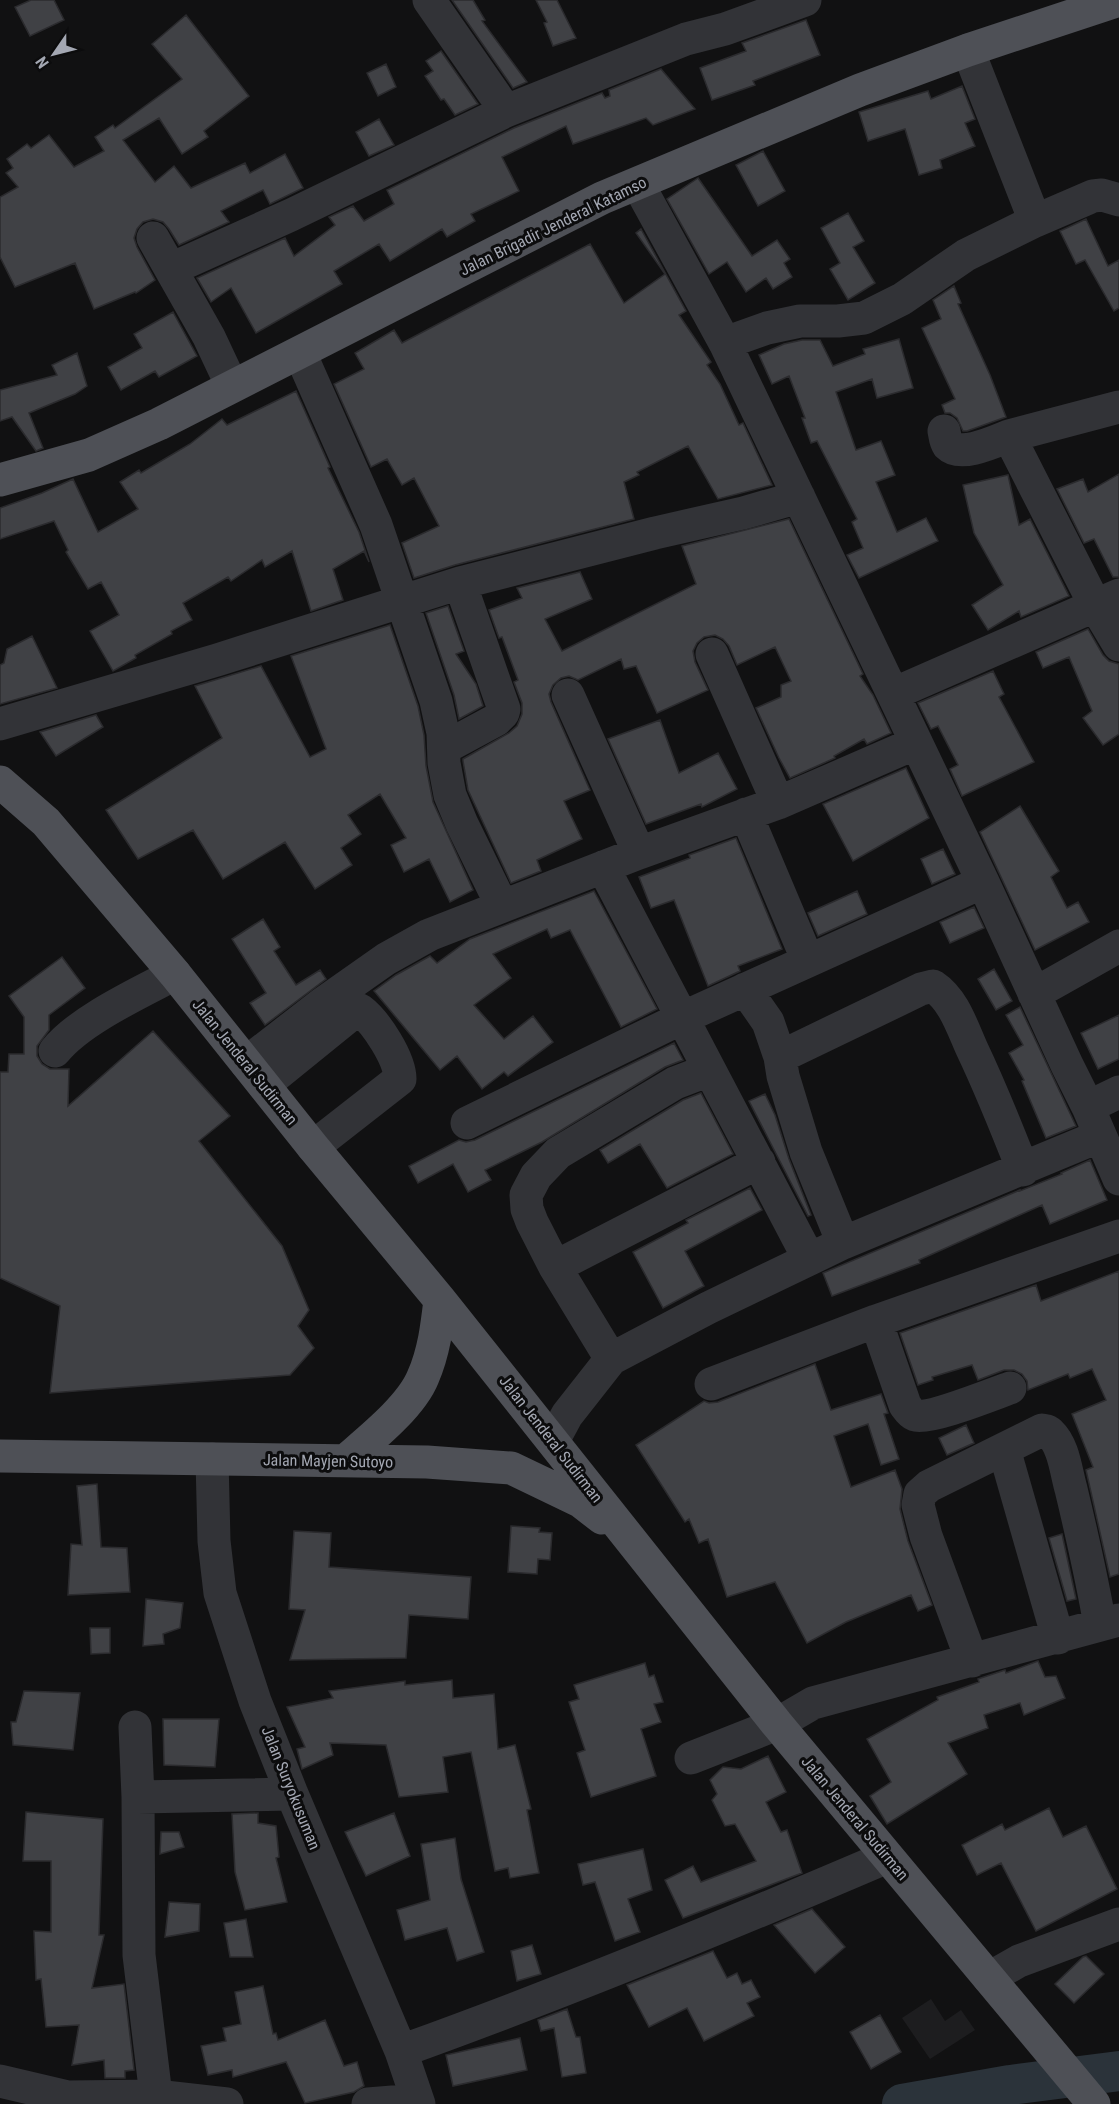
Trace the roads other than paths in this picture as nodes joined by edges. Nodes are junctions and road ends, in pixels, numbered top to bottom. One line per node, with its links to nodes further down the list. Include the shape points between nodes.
1 (429, 0): 5 (street)
2 (805, 0): 5 (street, via 676,43)
3 (1119, 0): 4 (main road, Jalan Brigadir Jenderal Katamso)
4 (968, 50): 6 (main road, Jalan Brigadir Jenderal Katamso, via 860,90); 8 (street)
5 (506, 111): 10 (street)
6 (638, 184): 11 (street); 12 (main road, Jalan Brigadir Jenderal Katamso, via 602,198)
7 (1119, 200): 8 (street, via 1093,196)
8 (1035, 221): 11 (street, via 966,255 902,299 864,318 800,321)
9 (153, 238): 10 (street)
10 (171, 268): 13 (street)
11 (725, 342): 18 (street)
12 (300, 353): 13 (main road, Jalan Brigadir Jenderal Katamso); 20 (street, via 376,525)
13 (232, 386): 17 (main road, Jalan Brigadir Jenderal Katamso, via 89,455)
14 (1119, 407): 16 (street)
15 (944, 431): 16 (street, via 947,442 956,449 978,448)
16 (1009, 436): 21 (street)
17 (0, 480)
18 (799, 497): 19 (street); 25 (street)
19 (460, 583): 20 (street); 28 (street, via 504,710 496,720)
20 (402, 600): 26 (street); 28 (street, via 436,700)
21 (1107, 600): 22 (street); 25 (street)
22 (1119, 645)
23 (712, 654): 30 (street)
24 (568, 694): 32 (street)
25 (893, 694): 27 (street)
26 (0, 724)
27 (916, 743): 30 (street); 34 (street)
28 (444, 748): 35 (street, via 450,795)
29 (0, 782): 38 (main road, Jalan Jenderal Sudirman, via 46,822)
30 (778, 803): 31 (street)
31 (746, 814): 32 (street); 37 (street)
32 (639, 853): 33 (street)
33 (603, 867): 35 (street); 41 (street)
34 (982, 882): 37 (street); 40 (street)
35 (502, 906): 45 (street, via 429,935 386,959 322,1004)
36 (1119, 946): 40 (street)
37 (808, 961): 39 (street)
38 (175, 974): 42 (street, via 121,1002 62,1042); 45 (main road, Jalan Jenderal Sudirman)
39 (745, 989): 41 (street); 43 (street, via 768,1022)
40 (1034, 994): 47 (street)
41 (682, 1018): 44 (street); 48 (street)
42 (55, 1051)
43 (780, 1057): 51 (street, via 933,986 954,1009 1000,1107); 54 (street, via 806,1152)
44 (709, 1070): 50 (street); 56 (street, via 675,1083 558,1153 536,1176 526,1195 527,1209)
45 (255, 1074): 49 (main road, Jalan Jenderal Sudirman); 49 (street, via 354,1012 360,1010 368,1016 397,1061 400,1079)
46 (1119, 1092): 47 (street)
47 (1094, 1121): 51 (street); 52 (street)
48 (467, 1124)
49 (313, 1147): 57 (main road, Jalan Jenderal Sudirman)
50 (759, 1161): 55 (street); 56 (street)
51 (1023, 1170): 54 (street)
52 (1119, 1179)
53 (1119, 1236): 58 (street)
54 (843, 1244): 55 (street)
55 (809, 1259): 59 (street)
56 (555, 1267): 59 (street)
57 (440, 1300): 62 (main road, Jalan Jenderal Sudirman); 66 (main road, via 434,1347 423,1378 390,1421)
58 (876, 1321): 60 (street); 61 (street, via 905,1405 915,1415 935,1414)
59 (611, 1359): 62 (street, via 567,1414)
60 (711, 1384)
61 (1010, 1388)
62 (553, 1441): 67 (main road, Jalan Jenderal Sudirman)
63 (1004, 1449): 68 (street, via 1042,1430 1050,1433 1059,1447); 69 (street); 70 (street, via 929,1486 918,1498 926,1536)
64 (0, 1456): 65 (main road, Jalan Mayjen Sutoyo)
65 (212, 1459): 66 (main road, Jalan Mayjen Sutoyo); 74 (street, Jalan Suryokusuman, via 220,1593 255,1701)
66 (345, 1461): 67 (main road, Jalan Mayjen Sutoyo, via 511,1468 580,1501)
67 (634, 1543): 71 (main road, Jalan Jenderal Sudirman)
68 (1109, 1622): 69 (street)
69 (1058, 1638): 70 (street)
70 (972, 1661): 71 (street, via 813,1703)
71 (777, 1724): 73 (street); 76 (main road, Jalan Jenderal Sudirman)
72 (135, 1727): 75 (street)
73 (691, 1758)
74 (292, 1794): 75 (street); 79 (street, Jalan Suryokusuman)
75 (138, 1797): 81 (street, via 139,1955)
76 (887, 1857): 78 (main road, Jalan Jenderal Sudirman); 79 (street, via 724,1927)
77 (1119, 1924): 78 (street, via 1019,1961)
78 (989, 1978): 82 (main road, Jalan Jenderal Sudirman)
79 (401, 2051): 83 (street, Jalan Suryokusuman)
80 (0, 2081): 81 (street, via 68,2097)
81 (156, 2096): 84 (street)
82 (1090, 2098)
83 (418, 2102): 85 (street)
84 (227, 2104)
85 (368, 2104)

